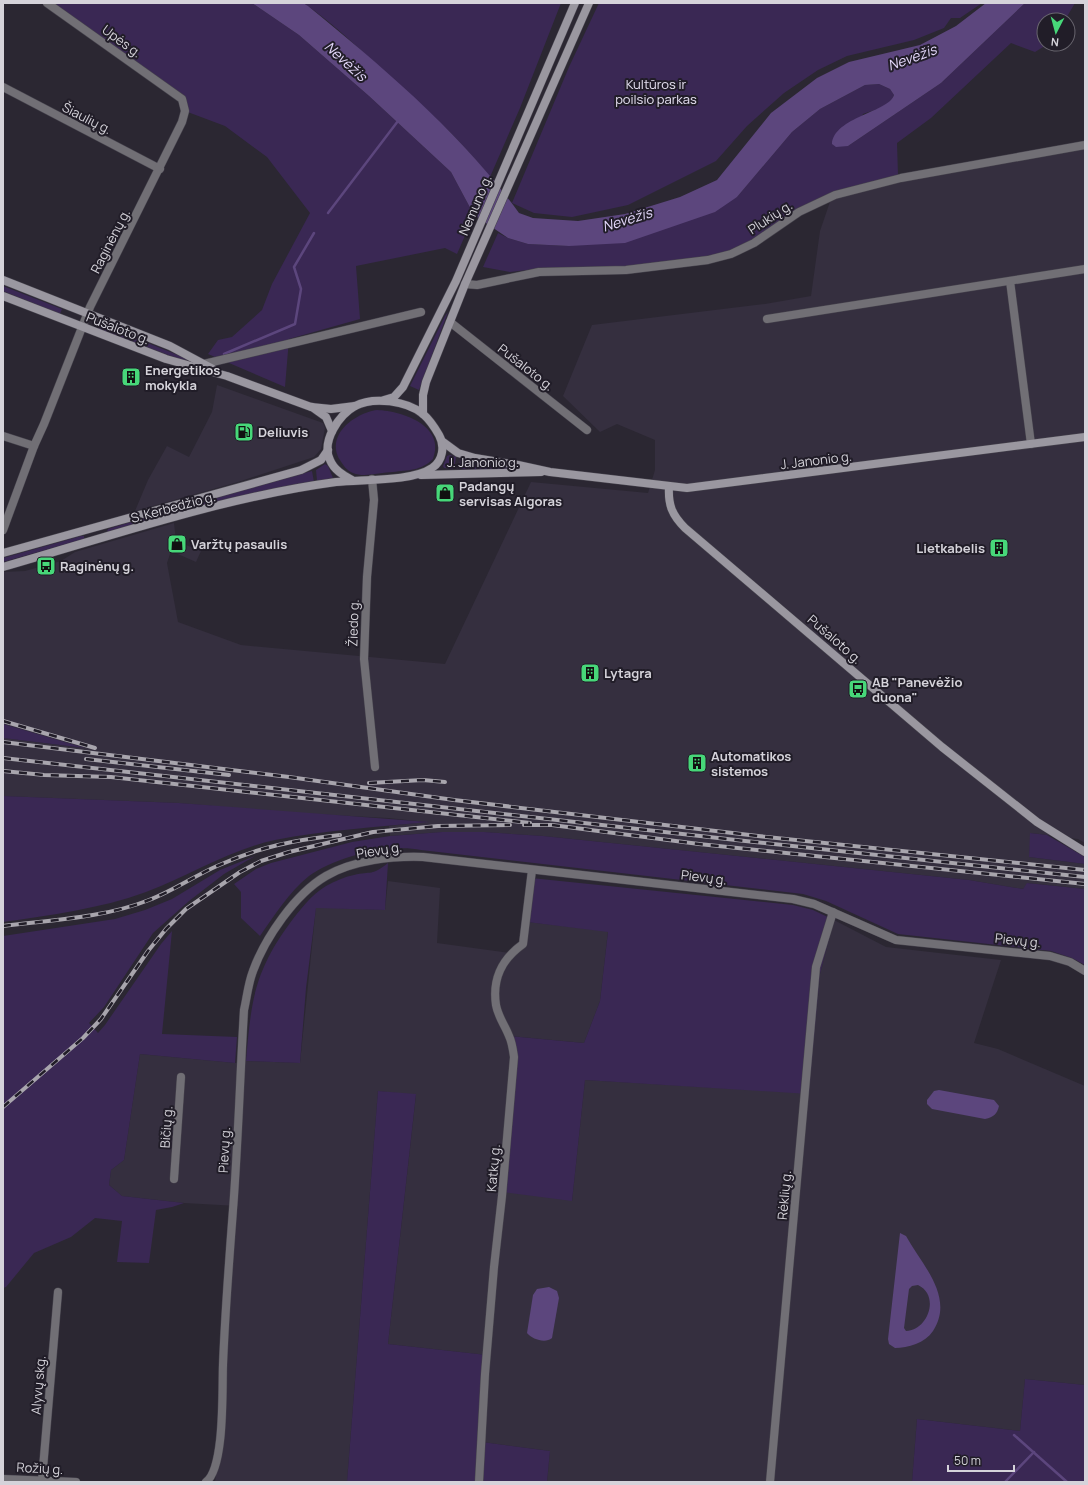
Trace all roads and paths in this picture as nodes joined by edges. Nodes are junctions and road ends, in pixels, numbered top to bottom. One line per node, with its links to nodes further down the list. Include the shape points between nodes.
1 (47, 3): 5 (street, Upės g.)
2 (575, 3): 20 (main road, Nemuno g., via 456,281 409,378 394,397)
3 (590, 3): 11 (main road, Nemuno g.)
4 (3, 87): 7 (street, Šiaulių g.)
5 (182, 99): 7 (street, Raginėnų g., via 185,111 182,122)
6 (1085, 145): 11 (street, Plukių g., via 901,178 835,195 799,212 754,243 731,254 708,260 626,270 538,272 477,285)
7 (160, 169): 14 (street, Raginėnų g.)
8 (1085, 269): 10 (street)
9 (3, 280): 14 (main road, Pušaloto g.)
10 (1010, 280): 15 (street); 29 (street)
11 (464, 284): 16 (main road, Nemuno g.)
12 (3, 296): 17 (main road, Pušaloto g.)
13 (421, 312): 18 (street)
14 (87, 313): 17 (street, Raginėnų g.); 18 (main road, Pušaloto g., via 170,346)
15 (767, 318)
16 (450, 322): 23 (main road, Nemuno g., via 426,382); 25 (street, Pušaloto g.)
17 (81, 327): 19 (main road, Pušaloto g., via 166,359); 30 (street, Raginėnų g.)
18 (204, 364): 19 (main road, Pušaloto g.)
19 (227, 376): 22 (main road, Pušaloto g.)
20 (378, 401): 21 (main road); 23 (main road, via 403,405)
21 (356, 406): 22 (main road, Pušaloto g., via 331,409); 24 (main road)
22 (311, 407): 24 (main road, Pušaloto g., via 326,417)
23 (423, 414): 28 (main road)
24 (332, 430): 31 (main road)
25 (587, 430)
26 (3, 436): 30 (street)
27 (1085, 437): 29 (main road, J. Janonio g.)
28 (442, 442): 32 (main road, J. Janonio g., via 458,453 475,458); 33 (main road, via 442,454 438,462 432,468)
29 (1031, 444): 36 (main road, J. Janonio g., via 706,486)
30 (34, 446): 38 (street, Raginėnų g.)
31 (328, 450): 35 (main road, via 334,467); 37 (main road, S. Kerbedžio g., via 321,460 301,470)
32 (550, 472): 33 (main road, J. Janonio g.); 36 (main road, J. Janonio g.)
33 (416, 475): 34 (main road)
34 (372, 479): 35 (main road); 42 (street, Žiedo g., via 374,500 367,577 364,658)
35 (352, 480): 39 (main road, S. Kerbedžio g., via 250,498)
36 (669, 487): 43 (main road, Pušaloto g., via 669,507 685,528 948,751 1037,822)
37 (94, 527): 39 (main road); 40 (main road, S. Kerbedžio g.)
38 (3, 530)
39 (98, 540): 41 (main road, S. Kerbedžio g.)
40 (3, 553)
41 (3, 567)
42 (375, 767)
43 (1085, 852)
44 (532, 870): 45 (street, Pievų g., via 793,899); 53 (street, Pievų g., via 399,856 353,866 326,875 315,883 280,922 264,947 253,972 244,1010 224,1325 222,1409 218,1458); 55 (street, Katkų g., via 523,944 502,964 496,990 496,1005 509,1036 514,1057 494,1267)
45 (833, 912): 46 (street, Pievų g., via 896,940 1050,956 1070,962); 56 (street, Rėklių g., via 816,967)
46 (1085, 971)
47 (181, 1077): 48 (street, Bičių g.)
48 (174, 1180)
49 (58, 1292): 51 (street, Alyvų skg.)
50 (3, 1479): 52 (street, Rožių g.)
51 (42, 1480): 52 (street, Rožių g.); 54 (street, Rožių g.)
52 (24, 1481)
53 (210, 1481)
54 (76, 1482)
55 (479, 1482)
56 (770, 1482)

